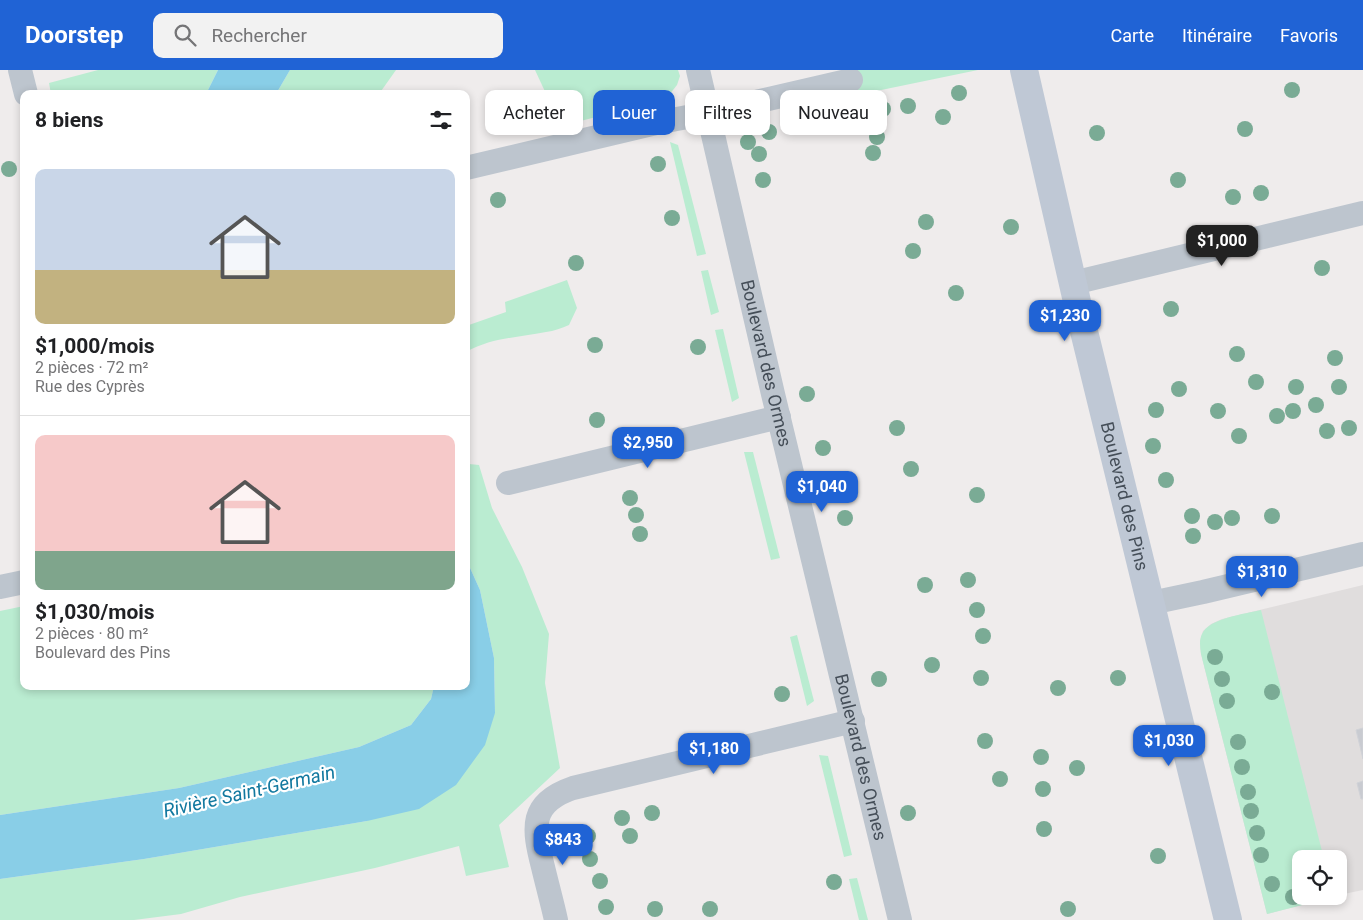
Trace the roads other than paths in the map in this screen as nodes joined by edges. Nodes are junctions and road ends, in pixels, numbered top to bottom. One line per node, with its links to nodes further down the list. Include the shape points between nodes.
1 (20, 70): 5 (street)
2 (698, 70): 6 (street, Boulevard des Ormes)
3 (1024, 70): 12 (street, Boulevard des Pins)
4 (851, 80): 7 (street)
5 (25, 90)
6 (703, 90)
7 (770, 99)
8 (685, 117): 10 (street)
9 (713, 135): 13 (street, Boulevard des Ormes)
10 (470, 167)
11 (1363, 212): 12 (street)
12 (1073, 283): 18 (street, Boulevard des Pins)
13 (778, 416): 14 (street); 19 (street, Boulevard des Ormes)
14 (508, 483)
15 (1363, 554): 18 (street)
16 (20, 583): 17 (street)
17 (0, 587)
18 (1151, 603): 22 (street, Boulevard des Pins)
19 (853, 721): 20 (street, via 573,788 552,797 541,809 536,837); 21 (street, Boulevard des Ormes)
20 (556, 920)
21 (900, 920)
22 (1228, 920)

